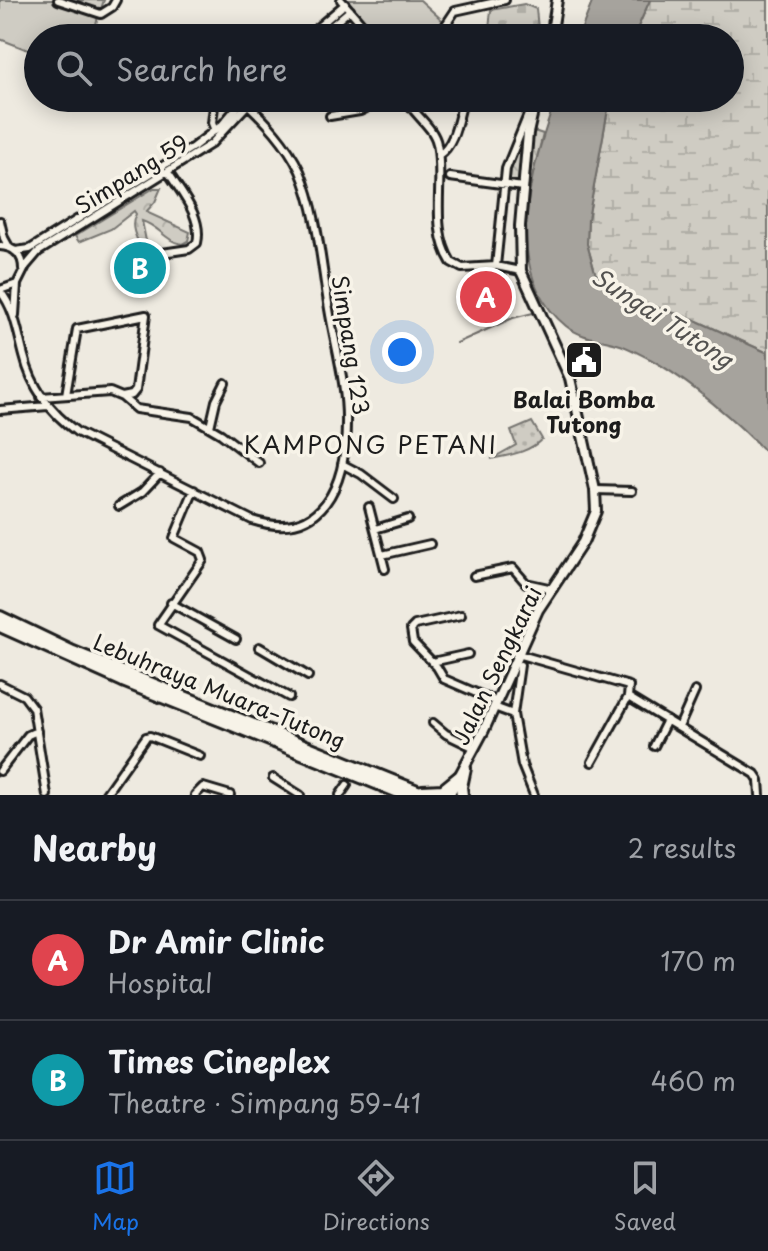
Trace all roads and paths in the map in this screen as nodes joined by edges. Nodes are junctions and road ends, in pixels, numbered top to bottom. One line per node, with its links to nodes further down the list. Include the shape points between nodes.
1 (58, 0): 2 (street, via 101,14)
2 (116, 0)
3 (505, 0): 9 (street, via 455,11)
4 (557, 0): 10 (main road)
5 (345, 5): 6 (street); 7 (street); 8 (street)
6 (322, 24)
7 (329, 24)
8 (362, 24)
9 (446, 24)
10 (553, 24)
11 (213, 112): 21 (street, Simpang 59)
12 (234, 112): 21 (street, Simpang 59)
13 (236, 112): 24 (street, Simpang 59, via 211,144)
14 (256, 112): 49 (street, Simpang 123, via 287,148 311,203 347,422)
15 (354, 112): 20 (street)
16 (412, 112): 22 (street, via 434,135)
17 (460, 112): 22 (street)
18 (529, 112): 26 (street, via 509,157)
19 (532, 112): 27 (main road)
20 (330, 116)
21 (215, 131): 33 (street, Simpang 59, via 30,249)
22 (439, 155): 23 (street)
23 (440, 164): 25 (street); 28 (street)
24 (168, 172): 34 (street, via 195,218 197,243 189,249); 37 (street, Simpang 59, via 38,252)
25 (450, 177): 26 (street); 28 (street)
26 (505, 185): 27 (street); 30 (street)
27 (523, 187): 31 (main road)
28 (441, 189): 35 (street, via 440,229 451,262 462,268)
29 (0, 221): 33 (street)
30 (501, 233): 31 (street); 35 (street)
31 (519, 234): 36 (main road)
32 (0, 246): 33 (street)
33 (13, 249): 37 (street, via 21,257)
34 (135, 257)
35 (496, 266): 36 (street)
36 (521, 271): 52 (main road, Jalan Sengkarai, via 567,369)
37 (23, 273): 38 (street, Simpang 59)
38 (17, 284): 39 (street); 40 (street, Simpang 123)
39 (0, 290): 40 (street, Simpang 123)
40 (18, 330): 43 (street, Simpang 123)
41 (225, 383): 47 (street)
42 (66, 395): 43 (street); 44 (street, via 105,391); 44 (street, via 77,329 146,315 136,390)
43 (41, 397): 45 (street, Simpang 123)
44 (122, 397): 47 (street, via 136,409 192,417)
45 (48, 406): 46 (street); 50 (street, Simpang 123, via 77,432)
46 (0, 410)
47 (210, 427): 48 (street)
48 (259, 463)
49 (342, 464): 51 (street, Simpang 123, via 332,496 321,510 288,525 252,520); 54 (street)
50 (160, 473): 51 (street, Simpang 123); 55 (street)
51 (194, 490): 64 (street, via 174,538 200,552 203,560)
52 (595, 490): 53 (street); 63 (main road, Jalan Sengkarai, via 590,529)
53 (632, 491)
54 (394, 499)
55 (119, 506)
56 (369, 507): 58 (street)
57 (408, 519): 58 (street)
58 (375, 529): 60 (street)
59 (430, 544): 60 (street)
60 (382, 555): 61 (street)
61 (385, 569)
62 (474, 576): 63 (street, via 513,568 526,583)
63 (553, 589): 71 (main road, Jalan Sengkarai)
64 (171, 603): 68 (street); 77 (street, via 158,625)
65 (461, 615): 72 (street, via 411,629 413,642)
66 (0, 617): 93 (highway, Lebuhraya Muara–Tutong)
67 (0, 629): 93 (highway, Lebuhraya Muara–Tutong, via 232,726)
68 (236, 639)
69 (259, 647): 74 (street)
70 (468, 654): 72 (street)
71 (517, 654): 78 (street, via 624,682); 79 (main road, Jalan Sengkarai)
72 (432, 662): 79 (street, via 444,679)
73 (520, 665): 80 (street)
74 (308, 676)
75 (0, 684): 84 (street, via 28,699)
76 (695, 691): 83 (street)
77 (289, 697)
78 (628, 697): 81 (street); 88 (street)
79 (496, 704): 80 (street); 86 (main road, Jalan Sengkarai)
80 (513, 714): 103 (street, via 522,765)
81 (667, 720): 83 (street); 85 (street)
82 (433, 723): 86 (street)
83 (679, 727): 104 (street, via 758,777)
84 (37, 731): 89 (street); 94 (street)
85 (654, 746)
86 (475, 748): 90 (main road, Jalan Sengkarai)
87 (200, 756): 95 (street, via 146,737)
88 (592, 762)
89 (0, 771)
90 (462, 773): 93 (highway, via 439,792); 101 (main road, Jalan Sengkarai); 102 (highway)
91 (273, 778): 98 (street)
92 (347, 785): 99 (street)
93 (407, 791): 100 (highway, Lebuhraya Muara–Tutong)
94 (47, 795)
95 (105, 795)
96 (195, 795): 97 (street, via 203,787)
97 (230, 795)
98 (300, 795)
99 (340, 795)
100 (427, 795)
101 (449, 795)
102 (462, 795)
103 (534, 795)
104 (760, 795)

